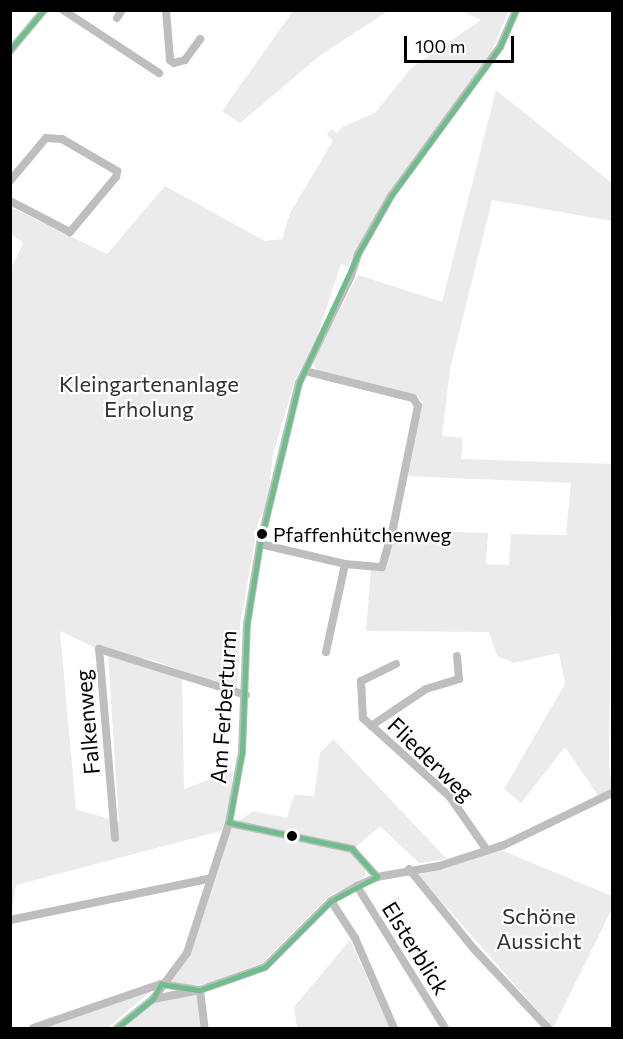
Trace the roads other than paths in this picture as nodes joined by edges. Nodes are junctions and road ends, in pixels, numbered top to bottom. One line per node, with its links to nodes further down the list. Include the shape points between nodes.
1 (44, 10): 8 (street)
2 (63, 10): 9 (street)
3 (122, 10): 6 (street)
4 (166, 10): 7 (street, via 170,60 185,60)
5 (516, 10): 12 (street, Am Ferberturm, via 500,47 391,196 358,254)
6 (117, 18)
7 (200, 39)
8 (10, 51)
9 (159, 73)
10 (10, 181): 11 (street, via 46,138 62,139 117,171 70,232)
11 (10, 201)
12 (305, 370): 13 (street, Am Ferberturm, via 293,402); 14 (street, via 413,398 418,406 382,567)
13 (260, 544): 14 (street); 18 (street, Am Ferberturm, via 247,624)
14 (345, 564): 15 (street)
15 (326, 652)
16 (457, 656): 19 (street, Fliederweg, via 459,679 426,689)
17 (396, 664): 19 (street, Fliederweg, via 361,681 363,718)
18 (246, 695): 21 (street, Am Ferberturm, via 242,753); 22 (street, Falkenweg, via 99,649)
19 (371, 726): 23 (street, Fliederweg, via 450,797)
20 (612, 793): 23 (street, via 504,845)
21 (229, 824): 25 (street, via 352,849); 26 (street, Am Ferberturm)
22 (115, 838)
23 (486, 849): 24 (street, via 439,866)
24 (409, 868): 25 (street); 38 (street, via 474,949)
25 (377, 877): 27 (street)
26 (208, 879): 29 (street); 30 (street, Am Ferberturm, via 187,953)
27 (357, 886): 28 (street); 37 (street, Elsterblick)
28 (330, 901): 31 (street, via 265,967); 36 (street, via 356,938)
29 (10, 920)
30 (161, 984): 31 (street); 32 (street, Am Ferberturm); 33 (street)
31 (200, 990): 32 (street); 35 (street)
32 (153, 999): 34 (street)
33 (33, 1029)
34 (117, 1029)
35 (205, 1029)
36 (394, 1029)
37 (445, 1029)
38 (548, 1029)

